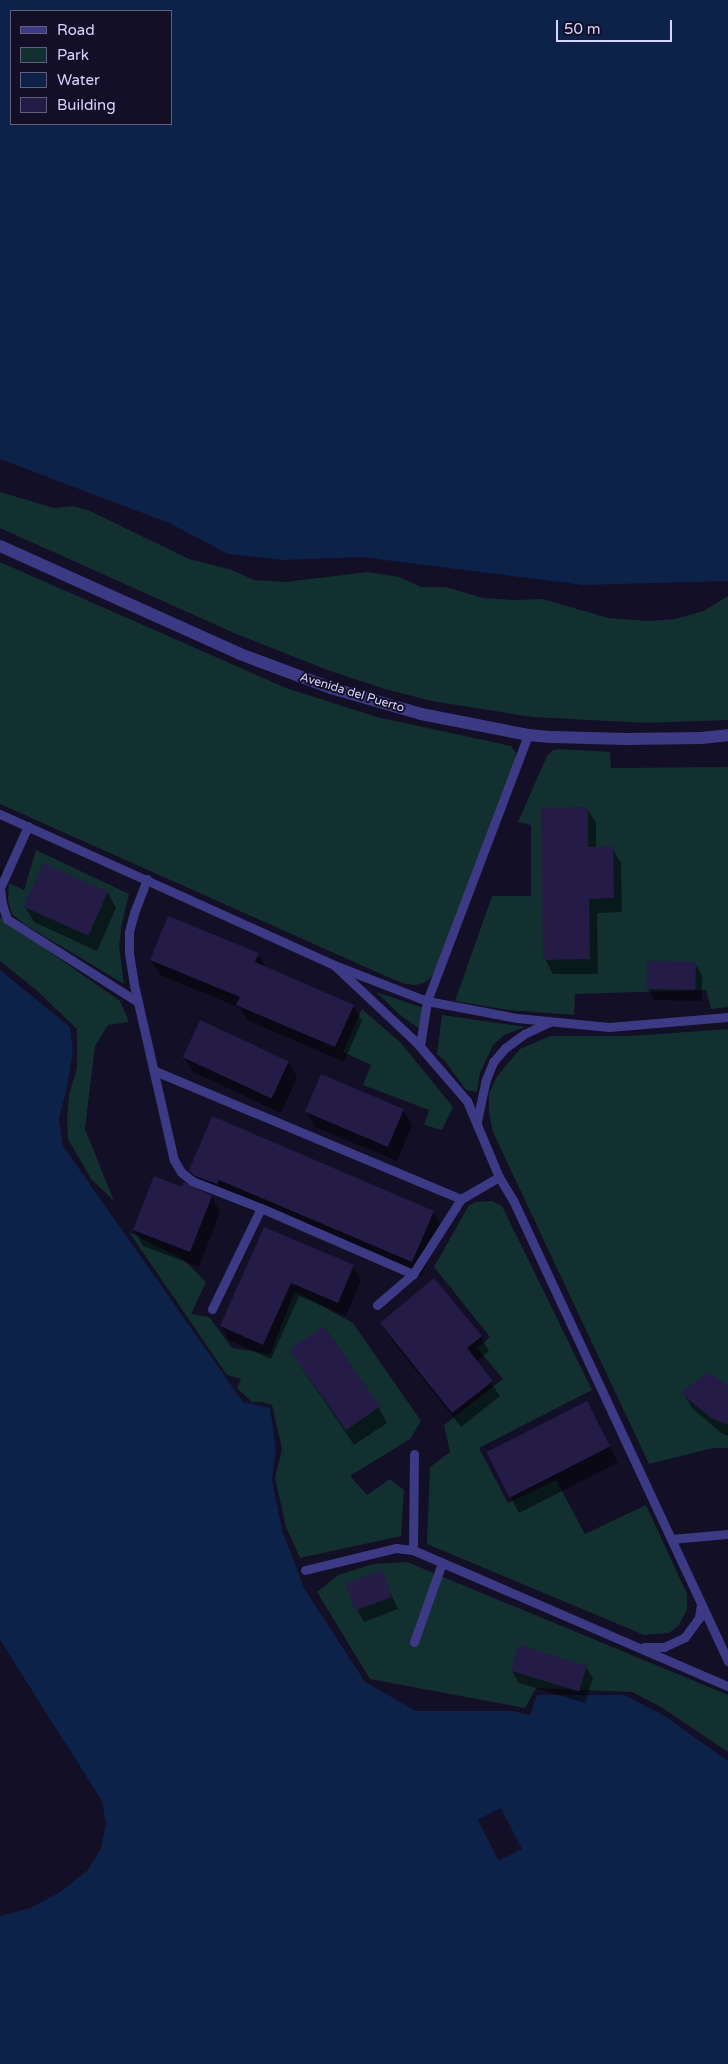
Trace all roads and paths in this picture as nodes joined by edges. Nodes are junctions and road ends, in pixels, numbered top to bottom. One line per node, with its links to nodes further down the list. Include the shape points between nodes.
1 (0, 546): 2 (street, Avenida del Puerto, via 240,654 331,688 421,714)
2 (528, 735): 3 (street, Avenida del Puerto, via 626,739); 8 (lane)
3 (728, 735)
4 (0, 814): 5 (lane)
5 (28, 826): 6 (lane); 9 (lane, via 0,888 7,919)
6 (147, 879): 7 (lane); 9 (lane, via 130,932)
7 (334, 965): 8 (lane); 12 (lane)
8 (427, 1001): 11 (lane); 12 (lane)
9 (138, 1002): 13 (lane)
10 (728, 1017): 11 (lane, via 633,1027)
11 (550, 1022): 14 (lane, via 524,1034 493,1062)
12 (420, 1046): 14 (lane, via 456,1086)
13 (155, 1071): 16 (lane); 17 (lane, via 174,1160 181,1172 192,1181)
14 (477, 1121): 15 (lane)
15 (499, 1177): 16 (lane); 23 (lane, via 513,1200)
16 (461, 1199): 18 (lane)
17 (261, 1208): 18 (lane); 20 (lane)
18 (413, 1274): 19 (lane)
19 (377, 1305)
20 (212, 1309)
21 (414, 1454): 24 (lane)
22 (728, 1534): 23 (lane)
23 (671, 1538): 27 (lane)
24 (413, 1550): 25 (lane); 26 (lane, via 396,1548)
25 (442, 1563): 28 (lane); 29 (lane)
26 (305, 1570)
27 (701, 1604): 29 (lane, via 699,1618 685,1637 664,1647); 30 (lane)
28 (414, 1642)
29 (637, 1647): 31 (lane)
30 (728, 1661)
31 (728, 1686)

